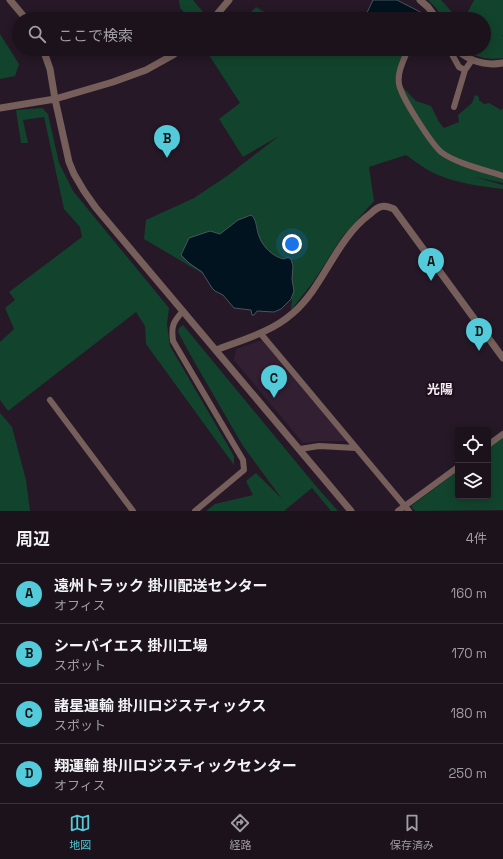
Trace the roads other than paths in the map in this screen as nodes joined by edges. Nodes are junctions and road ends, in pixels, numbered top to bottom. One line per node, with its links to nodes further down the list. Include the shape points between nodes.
1 (10, 0): 4 (street)
2 (229, 0): 5 (street)
3 (420, 0): 6 (street)
4 (20, 12)
5 (220, 12)
6 (432, 12)
7 (45, 56): 15 (street)
8 (170, 56): 15 (street, via 146,70)
9 (405, 56): 18 (street, via 399,74 399,84 407,102 440,152 452,159)
10 (454, 56): 14 (street, via 459,67)
11 (465, 56): 12 (street)
12 (472, 60): 13 (street, via 492,65); 14 (street)
13 (503, 63)
14 (464, 70): 16 (street)
15 (55, 99): 17 (street); 19 (street, via 69,162 84,191)
16 (454, 107)
17 (0, 108)
18 (503, 176)
19 (183, 311): 21 (street); 31 (street, via 174,321 173,341 244,460 244,470)
20 (261, 334): 21 (street); 22 (street, via 302,306 354,229 379,207 387,206 394,209); 26 (street)
21 (216, 350): 27 (street)
22 (503, 358)
23 (50, 400): 30 (street)
24 (503, 434): 25 (street)
25 (491, 443)
26 (356, 448): 27 (street, via 319,446); 29 (street)
27 (300, 449): 32 (street)
28 (455, 469): 29 (street)
29 (405, 506): 33 (street); 34 (street)
30 (133, 511)
31 (195, 511)
32 (351, 511)
33 (398, 511)
34 (409, 511)

